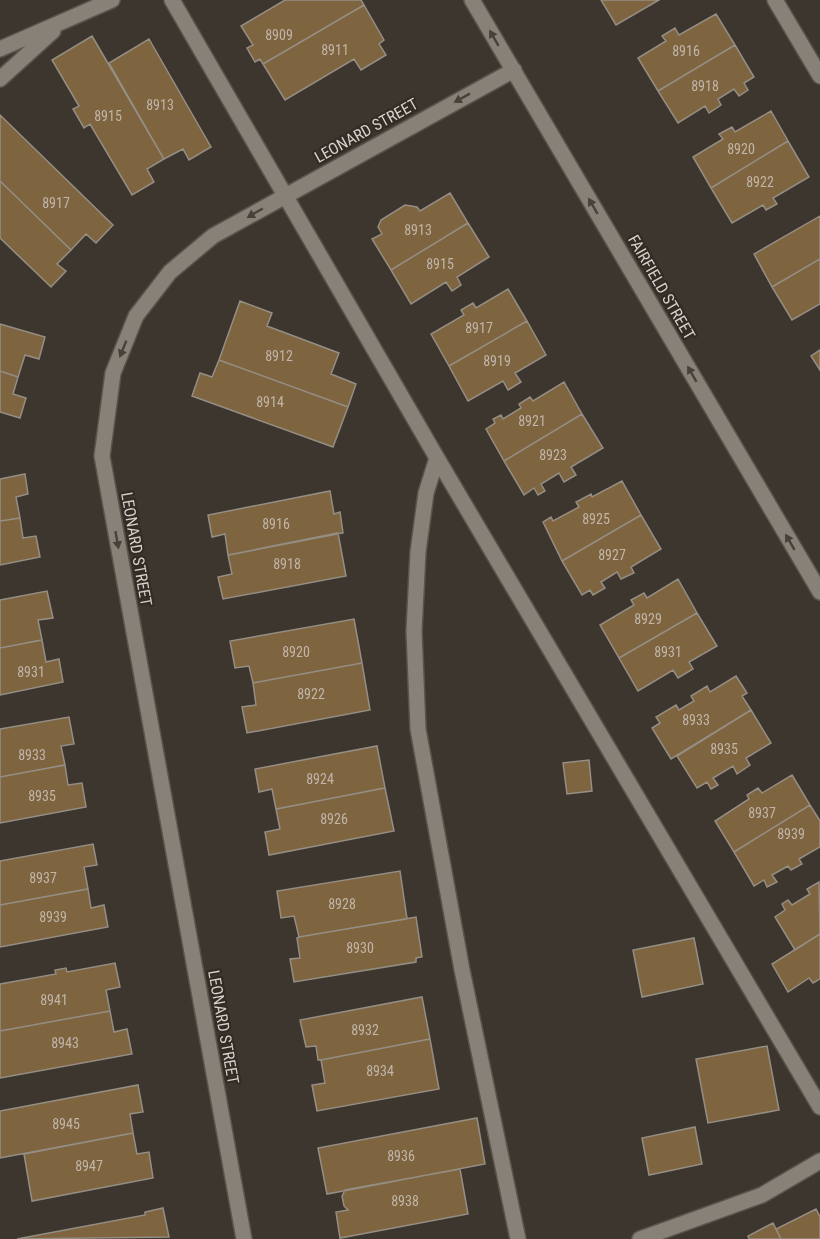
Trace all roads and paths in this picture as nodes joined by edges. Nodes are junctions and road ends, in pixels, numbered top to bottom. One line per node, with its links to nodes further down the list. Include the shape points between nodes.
1 (112, 0): 5 (street)
2 (172, 0): 10 (street)
3 (472, 0): 7 (street, FAIRFIELD STREET, one-way to 3)
4 (775, 0): 8 (street)
5 (64, 21): 6 (street); 9 (street)
6 (0, 49)
7 (513, 70): 10 (street, LEONARD STREET, one-way to 10); 12 (street, FAIRFIELD STREET, one-way to 7)
8 (820, 75)
9 (0, 80)
10 (285, 195): 11 (street); 15 (street, LEONARD STREET, one-way to 15, via 213,236 170,272 136,316 113,373 102,456)
11 (437, 458): 13 (street); 16 (street, via 426,493 417,552 414,631 418,729 462,970)
12 (820, 592)
13 (820, 1107)
14 (820, 1161): 17 (street, via 762,1195)
15 (244, 1239)
16 (518, 1239)
17 (640, 1239)

